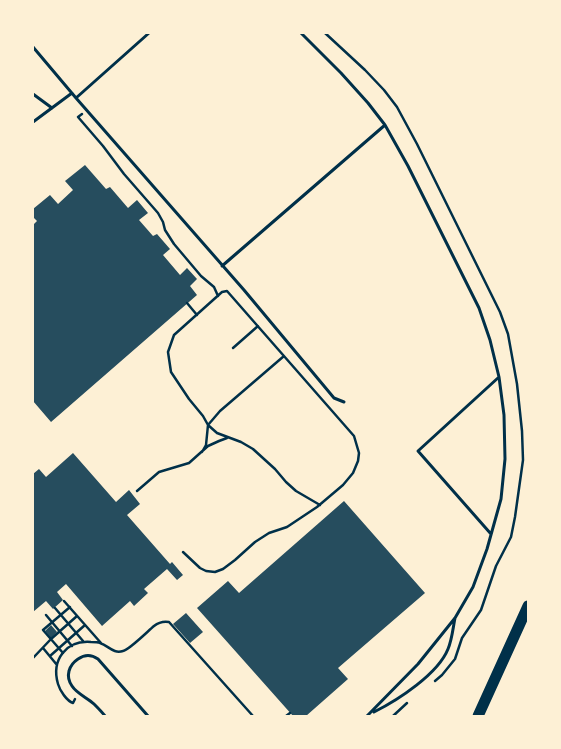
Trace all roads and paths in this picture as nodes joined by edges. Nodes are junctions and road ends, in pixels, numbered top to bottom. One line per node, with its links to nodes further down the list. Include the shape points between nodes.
1 (149, 33): 7 (lane)
2 (301, 33): 11 (lane)
3 (325, 33): 52 (path, via 375,80 398,107 500,312 508,334 517,384 522,460 511,536 496,566 481,610 462,638 455,658 442,675)
4 (33, 48): 5 (lane)
5 (72, 93): 7 (lane); 8 (lane)
6 (33, 94): 8 (lane)
7 (76, 98): 9 (lane)
8 (52, 108): 10 (lane)
9 (87, 110): 12 (lane); 13 (path, via 78,117 158,213 174,244 201,276 214,287)
10 (33, 122)
11 (385, 125): 12 (lane); 19 (lane, via 479,308)
12 (222, 266): 20 (lane, via 334,398)
13 (218, 296): 15 (path); 16 (path, via 227,291)
14 (187, 303): 15 (path)
15 (197, 315): 21 (path, via 174,335 168,352 169,362 171,372)
16 (258, 326): 17 (path); 18 (path)
17 (232, 348)
18 (284, 356): 21 (path, via 220,411); 25 (path, via 354,436 359,453 353,473)
19 (499, 377): 26 (lane, via 504,415 505,459 501,499); 26 (lane, via 418,451)
20 (344, 402)
21 (208, 425): 22 (path); 23 (path, via 206,445)
22 (228, 438): 23 (path); 25 (path, via 253,449 296,491)
23 (202, 452): 24 (path, via 189,463 158,472)
24 (137, 490)
25 (320, 504): 27 (path, via 287,527 269,533 255,542 215,572 200,568)
26 (491, 534): 35 (lane, via 473,587)
27 (183, 552)
28 (64, 601): 30 (path)
29 (528, 606): 62 (highway)
30 (70, 607): 33 (path); 34 (path)
31 (55, 608): 33 (path)
32 (46, 615): 36 (path)
33 (60, 615): 36 (path); 37 (path)
34 (78, 616): 37 (path); 38 (path)
35 (455, 618): 56 (lane, via 418,664); 56 (lane, via 448,649 438,664 402,696)
36 (52, 622): 39 (path); 41 (path, via 43,630)
37 (68, 624): 39 (path); 40 (path)
38 (85, 625): 40 (path); 44 (path)
39 (60, 632): 41 (path); 42 (path)
40 (76, 633): 42 (path); 43 (path)
41 (51, 639): 46 (path); 47 (path)
42 (67, 640): 45 (path); 47 (path)
43 (83, 642): 44 (path); 45 (path)
44 (103, 645): 59 (path, via 117,652 125,651 159,622 169,622)
45 (72, 646): 48 (path)
46 (43, 648): 49 (path); 50 (path)
47 (58, 648): 48 (path); 49 (path)
48 (63, 653): 51 (path)
49 (50, 656): 51 (path)
50 (33, 658)
51 (57, 665): 53 (path, via 57,681 65,696 74,703)
52 (430, 685)
53 (79, 692): 57 (lane); 58 (lane, via 72,687 70,666 82,656 93,656 106,666)
54 (412, 699): 61 (path)
55 (290, 713): 60 (path)
56 (369, 715)
57 (105, 716)
58 (148, 716)
59 (253, 716)
60 (286, 716)
61 (393, 716)
62 (478, 716)

